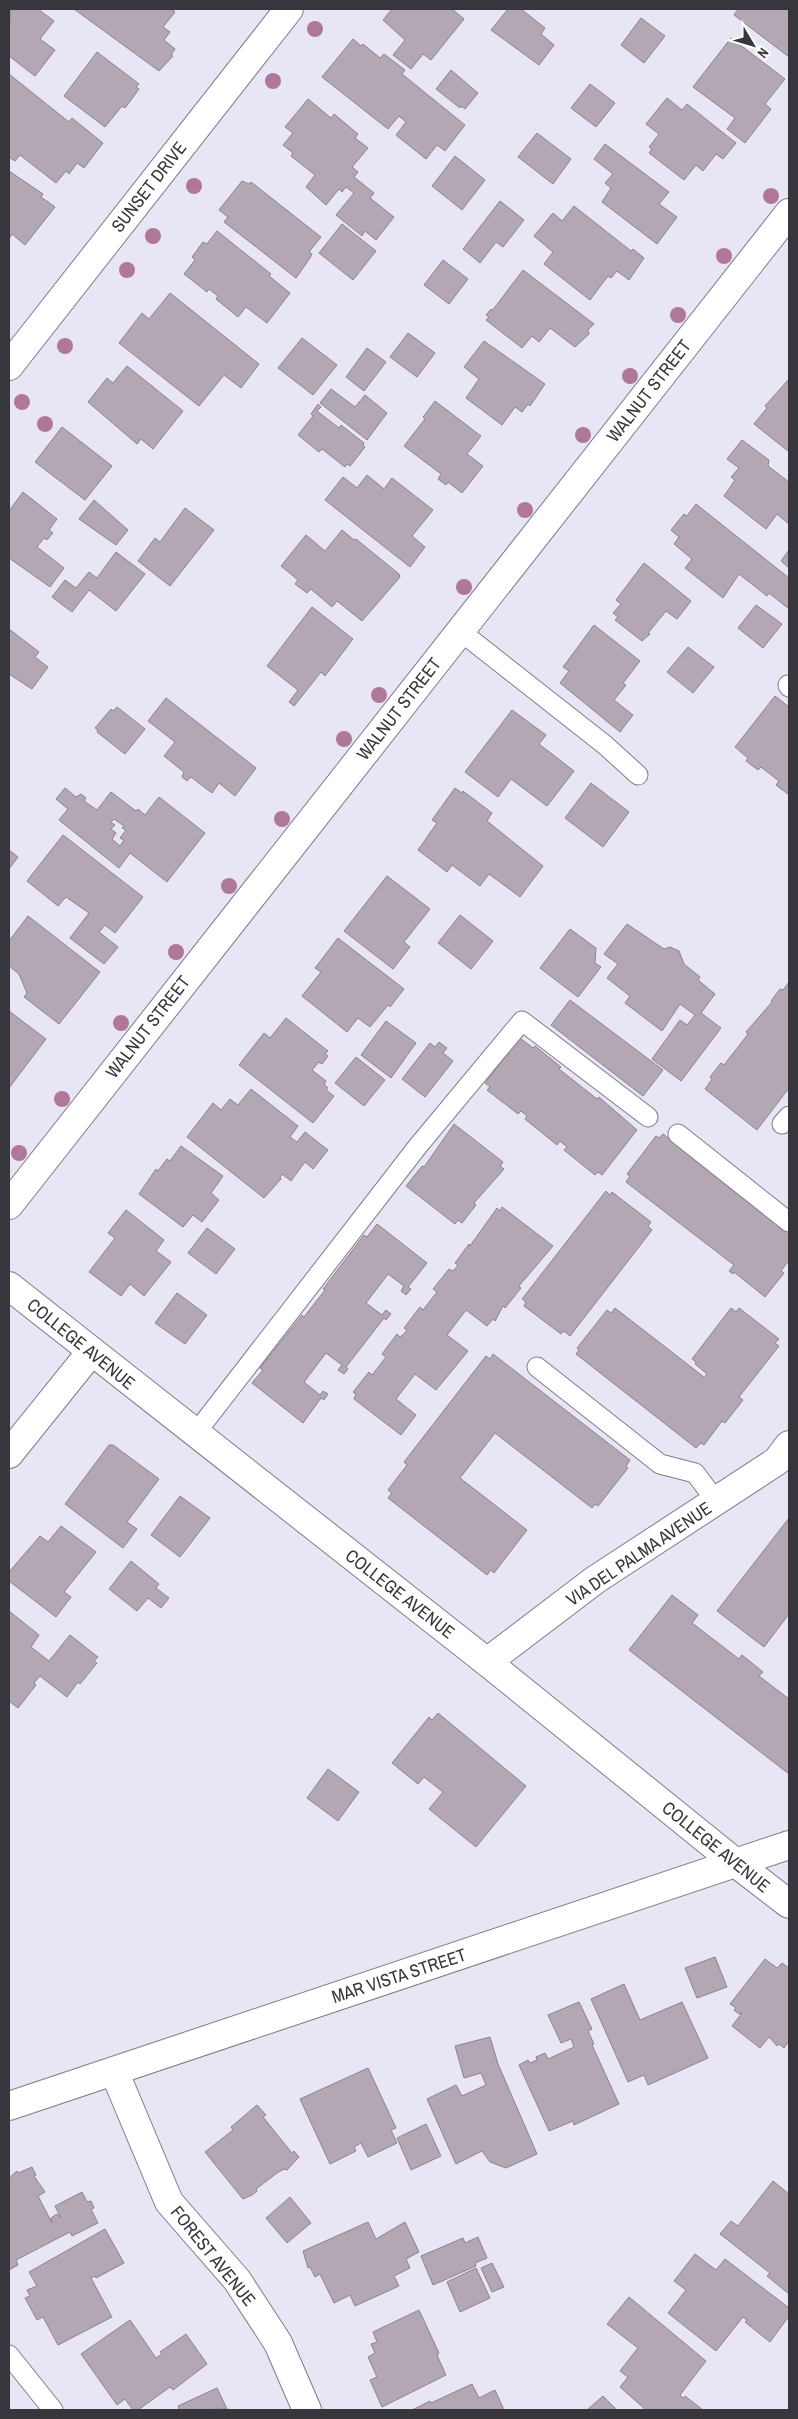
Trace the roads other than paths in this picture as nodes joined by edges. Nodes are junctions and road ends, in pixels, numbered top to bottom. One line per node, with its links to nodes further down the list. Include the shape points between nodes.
1 (289, 9): 3 (street, SUNSET DRIVE)
2 (789, 214): 4 (street, WALNUT STREET)
3 (9, 366)
4 (460, 631): 5 (lane, via 605,745); 8 (street, WALNUT STREET)
5 (638, 775)
6 (648, 1117): 13 (lane, via 522,1021 418,1146)
7 (678, 1134): 9 (lane)
8 (9, 1205)
9 (789, 1222)
10 (9, 1286): 11 (street, COLLEGE AVENUE)
11 (91, 1352): 13 (street, COLLEGE AVENUE); 15 (street)
12 (537, 1367): 16 (lane, via 660,1464 695,1473)
13 (195, 1434): 17 (street, COLLEGE AVENUE)
14 (789, 1446): 16 (street, VIA DEL PALMA AVENUE, via 777,1461)
15 (9, 1454)
16 (716, 1501): 17 (street, VIA DEL PALMA AVENUE, via 596,1580)
17 (488, 1662): 19 (street, COLLEGE AVENUE)
18 (789, 1845): 19 (street, MAR VISTA STREET)
19 (737, 1864): 20 (street, COLLEGE AVENUE); 21 (street, MAR VISTA STREET)
20 (789, 1904)
21 (114, 2071): 22 (street, MAR VISTA STREET); 25 (street, FOREST AVENUE, via 169,2202 237,2280 278,2343)
22 (9, 2106)
23 (9, 2355): 24 (lane)
24 (53, 2410)
25 (307, 2410)

